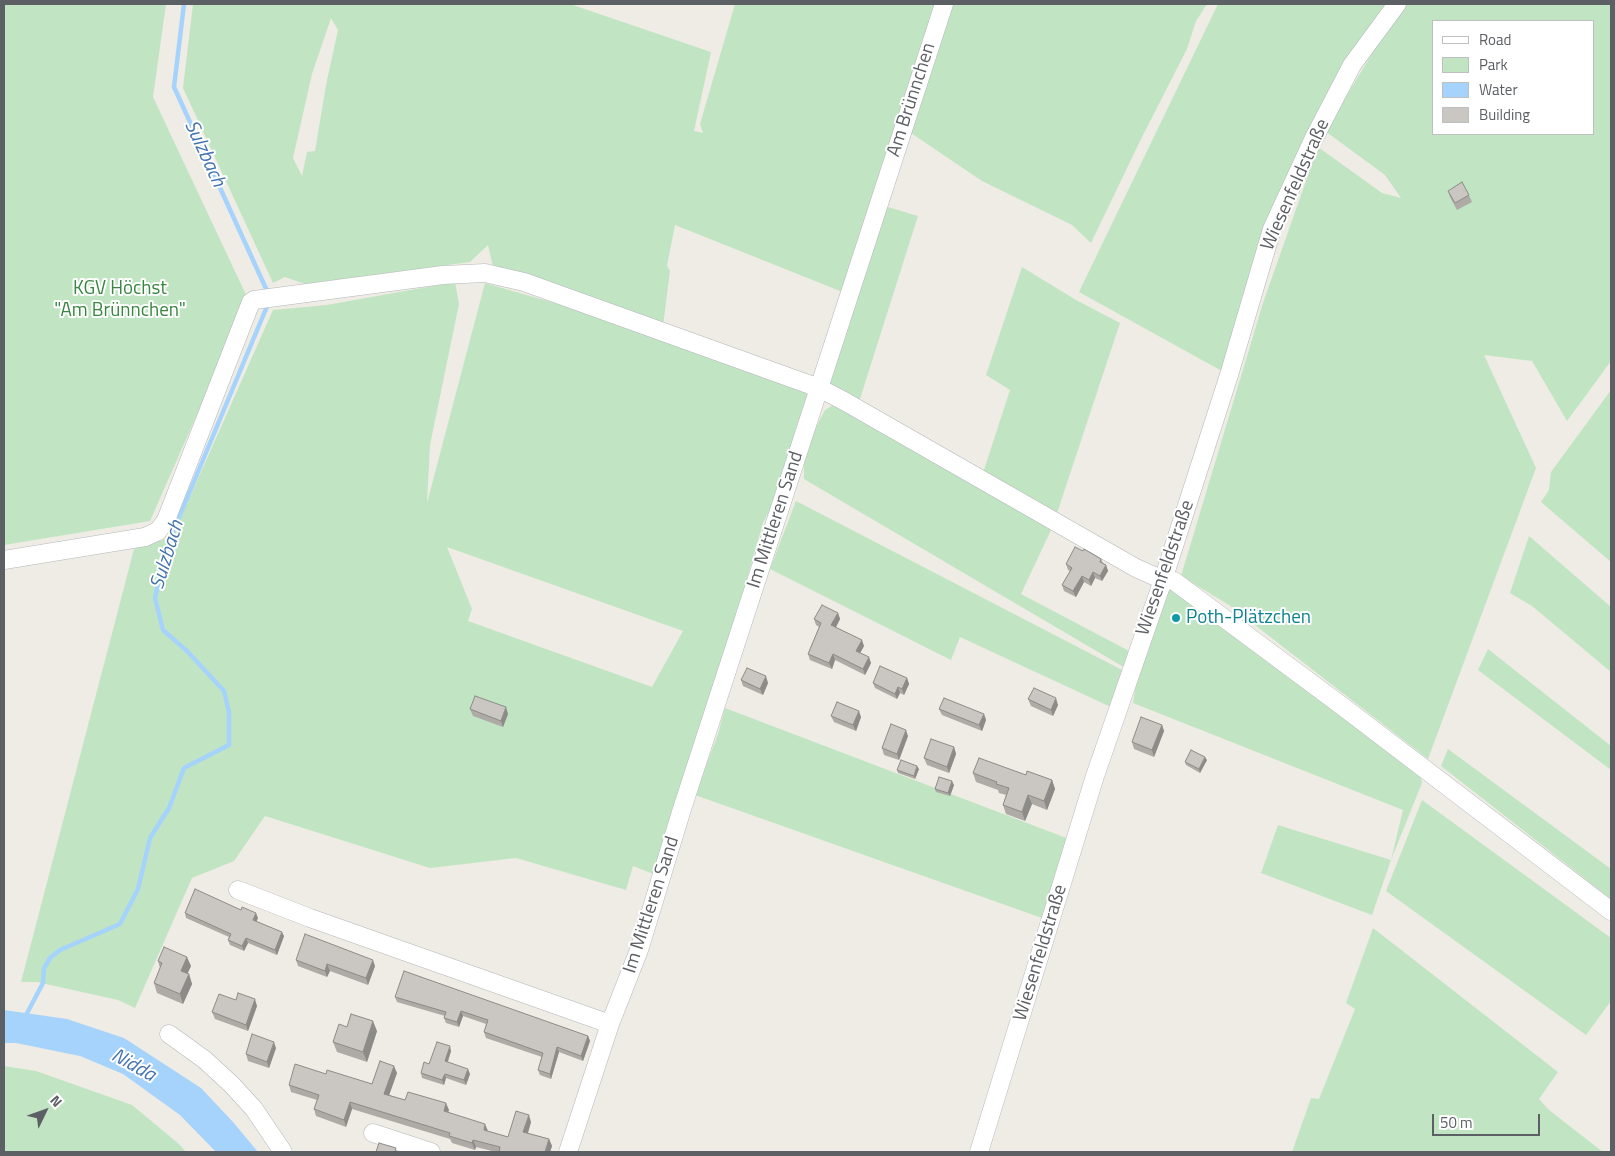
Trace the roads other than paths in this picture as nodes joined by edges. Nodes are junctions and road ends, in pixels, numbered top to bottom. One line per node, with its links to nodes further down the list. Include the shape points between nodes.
1 (944, 4): 3 (street, Am Brünnchen)
2 (1397, 4): 5 (street, Wiesenfeldstraße, via 1352,65 1272,228 1229,375)
3 (819, 388): 4 (street, via 524,282 486,273 443,275 266,298 251,302 180,486 158,531 146,537); 5 (street); 8 (street, Im Mittleren Sand, via 639,950)
4 (4, 560)
5 (1162, 580): 7 (street, via 1174,582 1199,599); 14 (street, Wiesenfeldstraße, via 1096,776)
6 (238, 890): 8 (street)
7 (1611, 911)
8 (610, 1024): 13 (street, Im Mittleren Sand)
9 (169, 1034): 11 (street, via 232,1085 254,1109)
10 (373, 1133): 12 (street)
11 (283, 1152)
12 (431, 1152)
13 (568, 1152)
14 (979, 1152)

